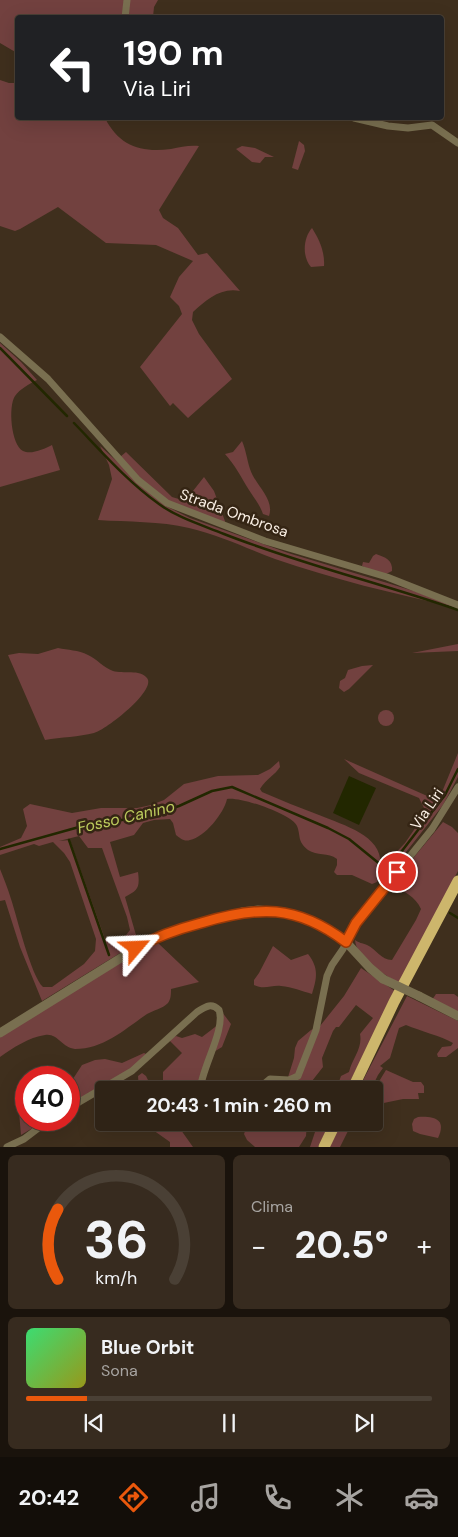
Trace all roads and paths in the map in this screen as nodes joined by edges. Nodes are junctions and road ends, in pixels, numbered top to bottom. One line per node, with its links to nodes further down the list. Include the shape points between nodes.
1 (128, 0): 2 (street)
2 (126, 15)
3 (362, 120): 4 (street, via 408,128 432,125)
4 (458, 143)
5 (0, 337): 6 (street, Strada Ombrosa, via 48,379 138,480 167,503 265,541 387,577)
6 (458, 605)
7 (458, 786): 9 (street, Via Liri, via 432,829 356,923)
8 (458, 881): 15 (highway)
9 (346, 942): 10 (street, bridge, via 383,978); 11 (street, via 322,925 283,912 258,910 215,919 145,943); 14 (street, Via Liri, via 327,976 316,1030 298,1076)
10 (458, 1016)
11 (0, 1033)
12 (115, 1081): 13 (street, via 132,1071 197,1012 211,1005 220,1010 221,1022)
13 (202, 1081)
14 (268, 1081)
15 (356, 1081)
16 (95, 1093): 17 (street)
17 (80, 1102)
18 (35, 1131): 20 (street)
19 (332, 1131): 21 (highway)
20 (7, 1147)
21 (324, 1147)

